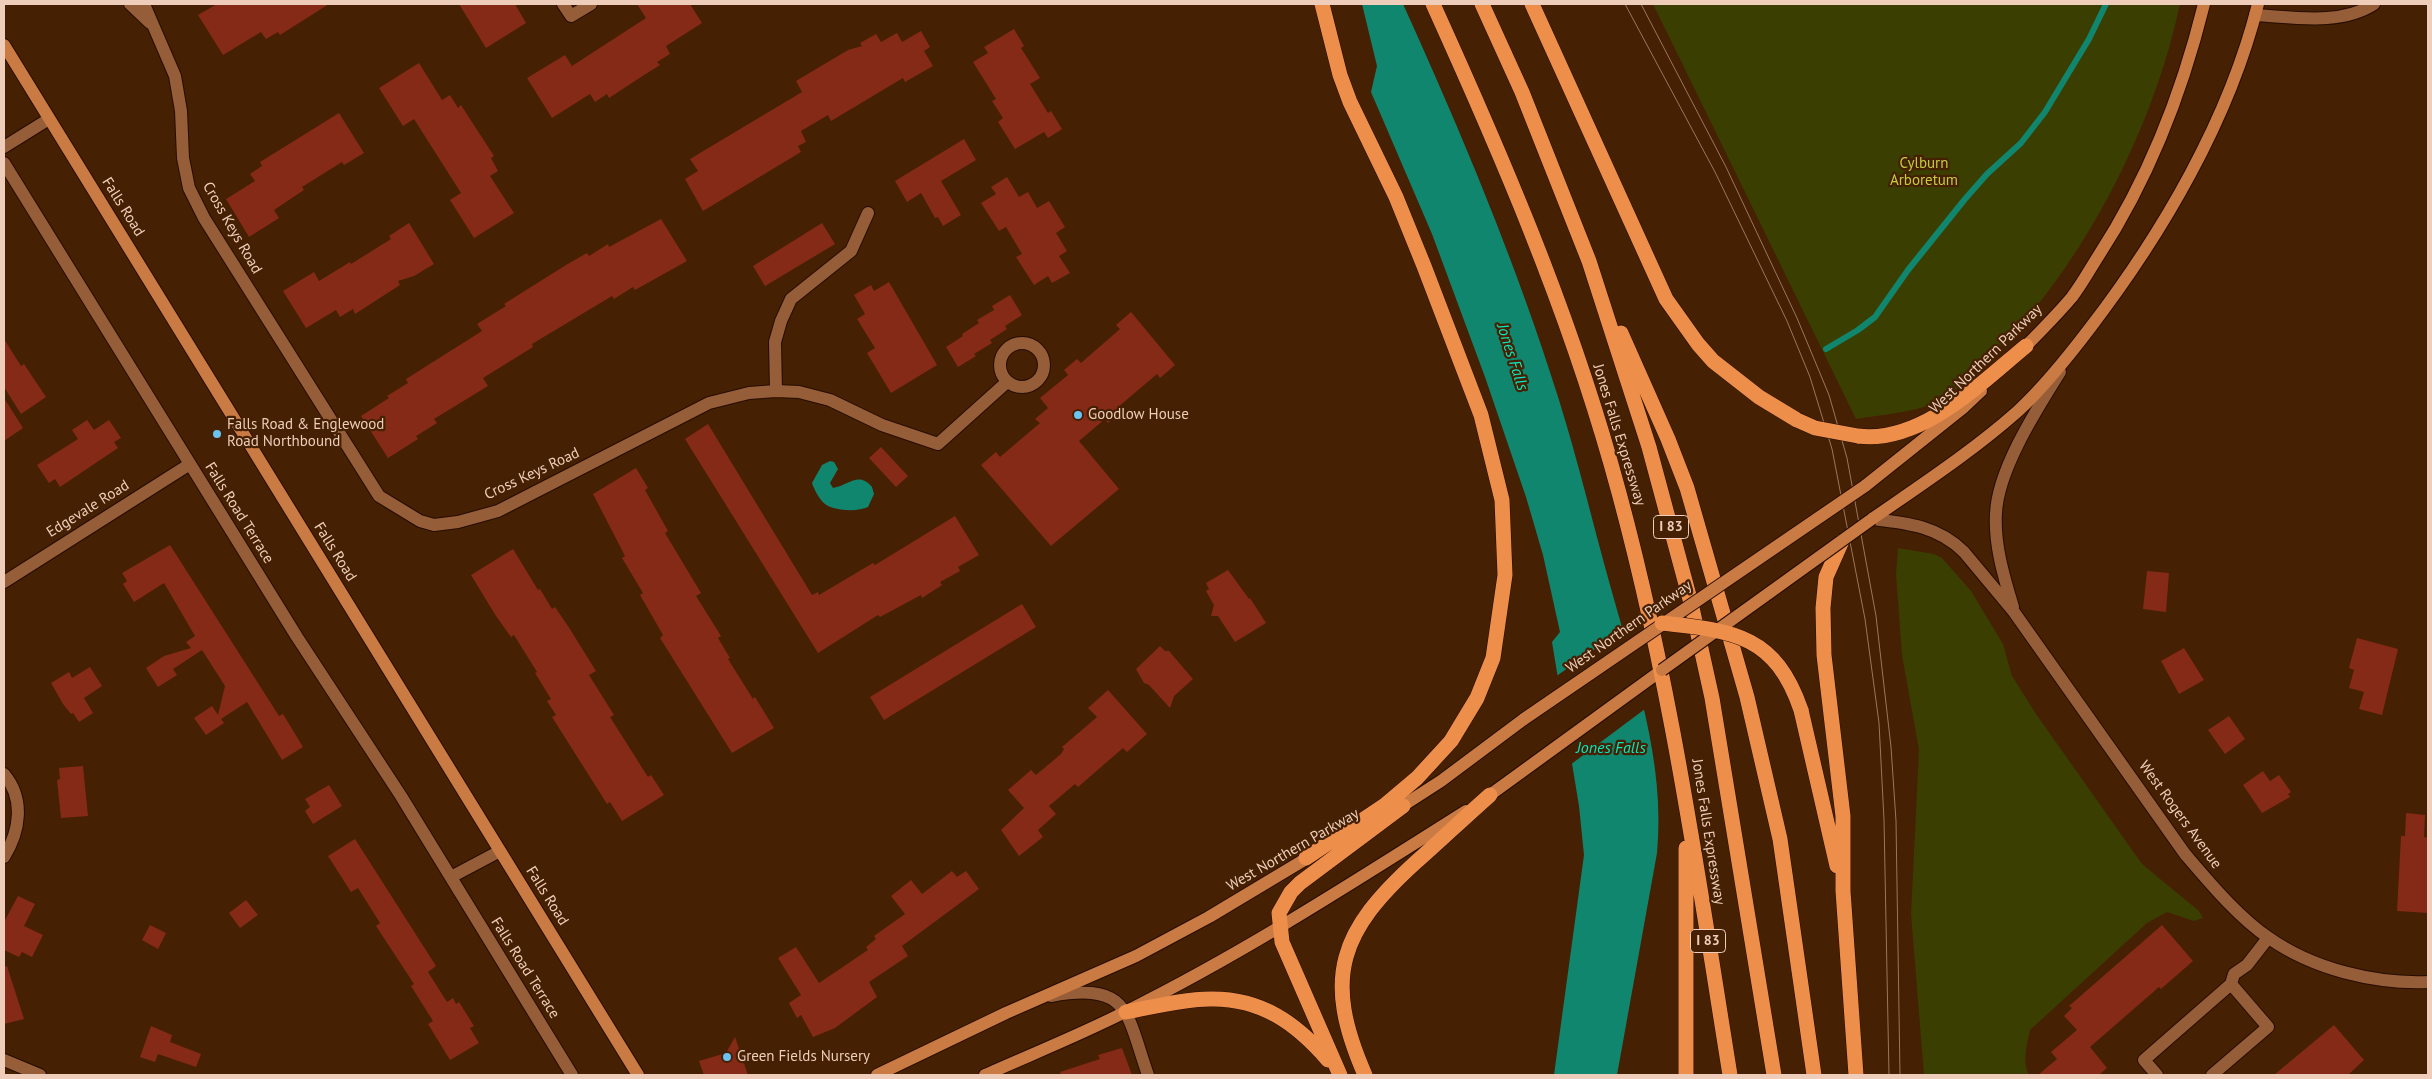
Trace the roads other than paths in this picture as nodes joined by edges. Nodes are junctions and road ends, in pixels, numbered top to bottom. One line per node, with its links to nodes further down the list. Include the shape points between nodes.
1 (130, 4): 12 (street, Cross Keys Road)
2 (144, 4): 12 (street, Cross Keys Road)
3 (563, 4): 4 (street, via 571,16)
4 (591, 4)
5 (1322, 4): 36 (highway, via 1350,102 1396,197 1481,415 1502,500 1505,536 1504,574 1493,658 1477,698 1451,741 1417,778 1385,805)
6 (1433, 4): 33 (highway, Jones Falls Expressway / I 83, via 1550,275 1611,462 1651,619)
7 (1482, 4): 18 (highway, Jones Falls Expressway / I 83, via 1534,120)
8 (1532, 4): 19 (highway, bridge, via 1666,299 1713,361 1759,397 1814,428 1862,437 1886,435 1911,427 1955,405)
9 (2204, 4): 19 (main road, West Northern Parkway, via 2178,95 2140,185 2073,296)
10 (2374, 4): 11 (street, via 2356,13 2333,18)
11 (2256, 10): 20 (main road, via 2222,106 2181,188 2120,290)
12 (154, 26): 22 (street, Cross Keys Road, via 176,76 186,173 189,188 204,218 379,496 401,511 434,525 498,511 709,403 749,393)
13 (4, 45): 14 (main road, Falls Road)
14 (49, 119): 15 (street); 34 (main road, Falls Road)
15 (4, 147)
16 (4, 163): 23 (street, Falls Road Terrace)
17 (868, 213): 22 (street, via 851,251 792,299 775,342)
18 (1589, 260): 56 (highway, Jones Falls Expressway / I 83, via 1649,447 1691,603 1730,798); 57 (highway, via 1668,439 1709,559 1747,697 1780,839)
19 (2026, 346): 28 (main road, West Northern Parkway, bridge, via 1964,407 1865,486)
20 (2074, 350): 24 (main road, via 2018,410 1941,471); 27 (street, West Rogers Avenue, via 2035,411 1998,500 1998,546)
21 (1007, 382): 22 (street, Cross Keys Road, via 938,444 882,425 830,400 798,392)
22 (776, 391)
23 (190, 464): 26 (street, Edgevale Road); 37 (street, Falls Road Terrace, via 296,637)
24 (1872, 519): 25 (main road, bridge); 27 (street, West Rogers Avenue, via 1914,524 1944,536 1964,552)
25 (1842, 541): 29 (main road, bridge); 38 (highway, via 1826,577 1823,608 1829,705 1844,816)
26 (4, 582)
27 (2014, 612): 40 (street, West Rogers Avenue, via 2185,854 2216,890)
28 (1662, 623): 29 (highway, bridge); 32 (main road, West Northern Parkway, bridge)
29 (1718, 630): 31 (main road, bridge); 38 (highway, bridge, via 1752,641 1786,672 1801,710)
30 (4, 774): 35 (street, via 16,794 18,820 14,840)
31 (1490, 795): 39 (main road); 53 (highway, via 1383,892 1353,934 1345,958 1343,996 1350,1034)
32 (1404, 806): 36 (main road, West Northern Parkway); 39 (highway, via 1291,892 1279,913)
33 (1687, 806): 54 (highway); 55 (highway, Jones Falls Expressway / I 83)
34 (500, 851): 37 (street); 49 (main road, Falls Road)
35 (4, 857)
36 (1306, 858): 43 (main road, West Northern Parkway, via 1144,952)
37 (451, 877): 48 (street, Falls Road Terrace)
38 (1843, 891): 58 (highway)
39 (1280, 927): 44 (main road); 46 (highway, via 1285,951)
40 (2268, 938): 41 (street, West Rogers Avenue, via 2316,963 2340,970 2384,980); 42 (street, via 2246,965 2234,974)
41 (2428, 982)
42 (2231, 984): 59 (street, via 2144,1060); 60 (street, via 2268,1027)
43 (1041, 997): 44 (street, via 1077,991 1096,992 1108,995); 50 (main road, West Northern Parkway)
44 (1126, 1012): 46 (highway, via 1208,998 1250,1004 1274,1014 1306,1035); 51 (main road); 52 (street)
45 (4, 1060): 47 (street)
46 (1339, 1074)
47 (40, 1075)
48 (572, 1075)
49 (638, 1075)
50 (877, 1075)
51 (985, 1075)
52 (1148, 1075)
53 (1365, 1075)
54 (1686, 1075)
55 (1730, 1075)
56 (1774, 1075)
57 (1814, 1075)
58 (1856, 1075)
59 (2157, 1075)
60 (2212, 1075)

